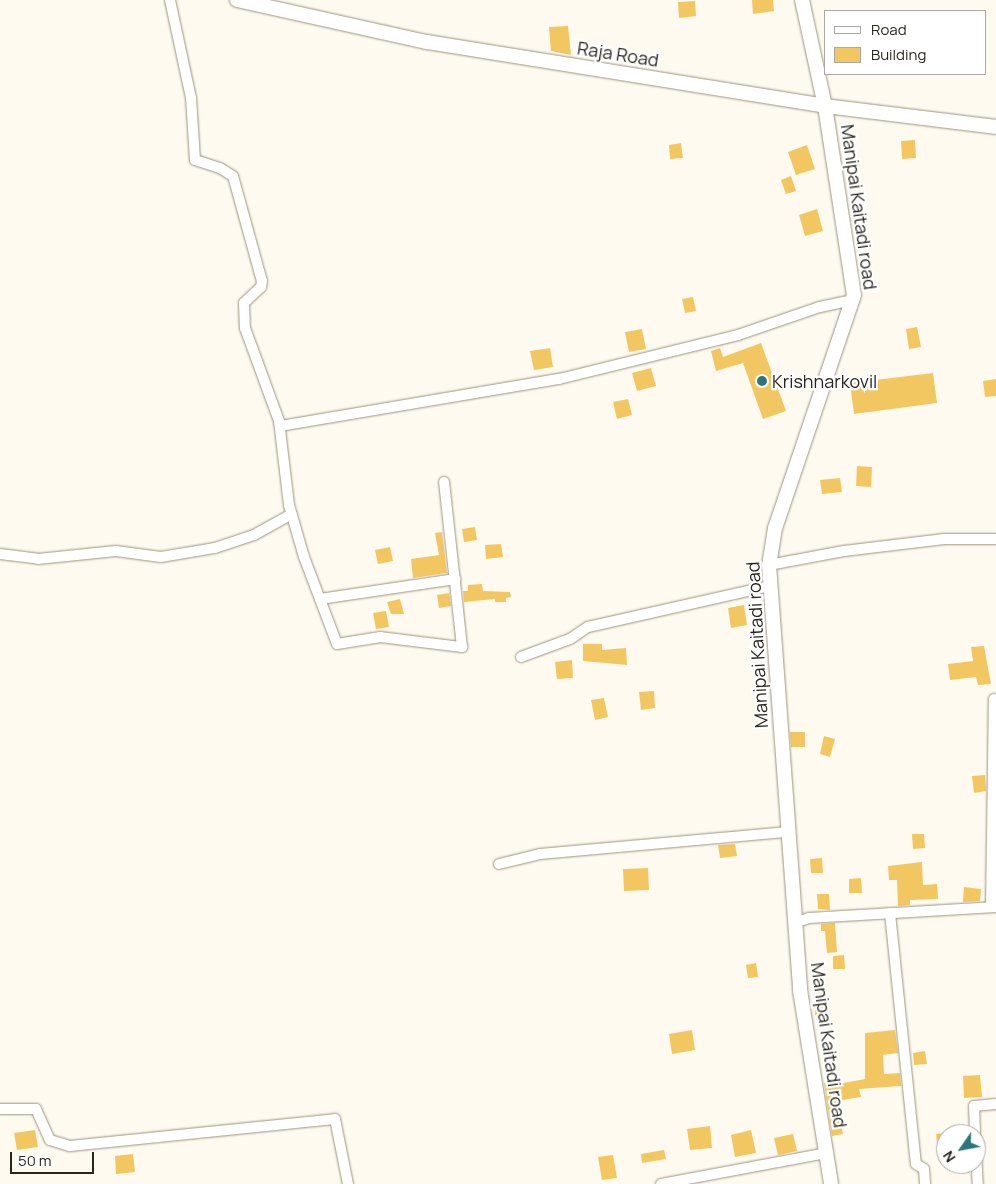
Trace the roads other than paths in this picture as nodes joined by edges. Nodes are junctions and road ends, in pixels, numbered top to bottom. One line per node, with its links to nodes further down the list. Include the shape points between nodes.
1 (170, 0): 7 (street, via 191,98 195,160 233,176 258,263 261,287 244,303 245,328)
2 (237, 0): 4 (main road, Raja Road, via 427,42)
3 (802, 0): 4 (main road, Manipai Kaitadi road)
4 (825, 106): 5 (main road, Raja Road); 6 (main road, Manipai Kaitadi road, via 853,276)
5 (996, 127)
6 (854, 300): 7 (street, via 820,307 738,335 559,378); 12 (main road, Manipai Kaitadi road, via 775,528)
7 (280, 426): 9 (street)
8 (444, 482): 13 (street)
9 (292, 514): 11 (street, via 215,548 161,557 116,551 38,559); 15 (street)
10 (996, 539): 12 (street, via 944,539 844,550)
11 (0, 554)
12 (769, 565): 14 (main road, Manipai Kaitadi road)
13 (456, 579): 15 (street); 15 (street, via 462,647 380,637 337,644)
14 (770, 586): 16 (street, via 588,627 570,639); 18 (main road, Manipai Kaitadi road)
15 (320, 599)
16 (521, 657)
17 (994, 699): 20 (street)
18 (788, 832): 19 (street, via 540,854); 22 (main road, Manipai Kaitadi road)
19 (499, 864)
20 (993, 907): 21 (street)
21 (890, 913): 22 (street, via 809,918); 30 (street, via 916,1164 924,1169)
22 (795, 923): 26 (main road, Manipai Kaitadi road, via 800,990)
23 (996, 1104): 25 (street, via 974,1106)
24 (0, 1109): 27 (street, via 36,1109 50,1140 70,1146 335,1120)
25 (975, 1124)
26 (826, 1153): 28 (street); 29 (main road, Manipai Kaitadi road)
27 (348, 1184)
28 (661, 1184)
29 (831, 1184)
30 (925, 1184)

